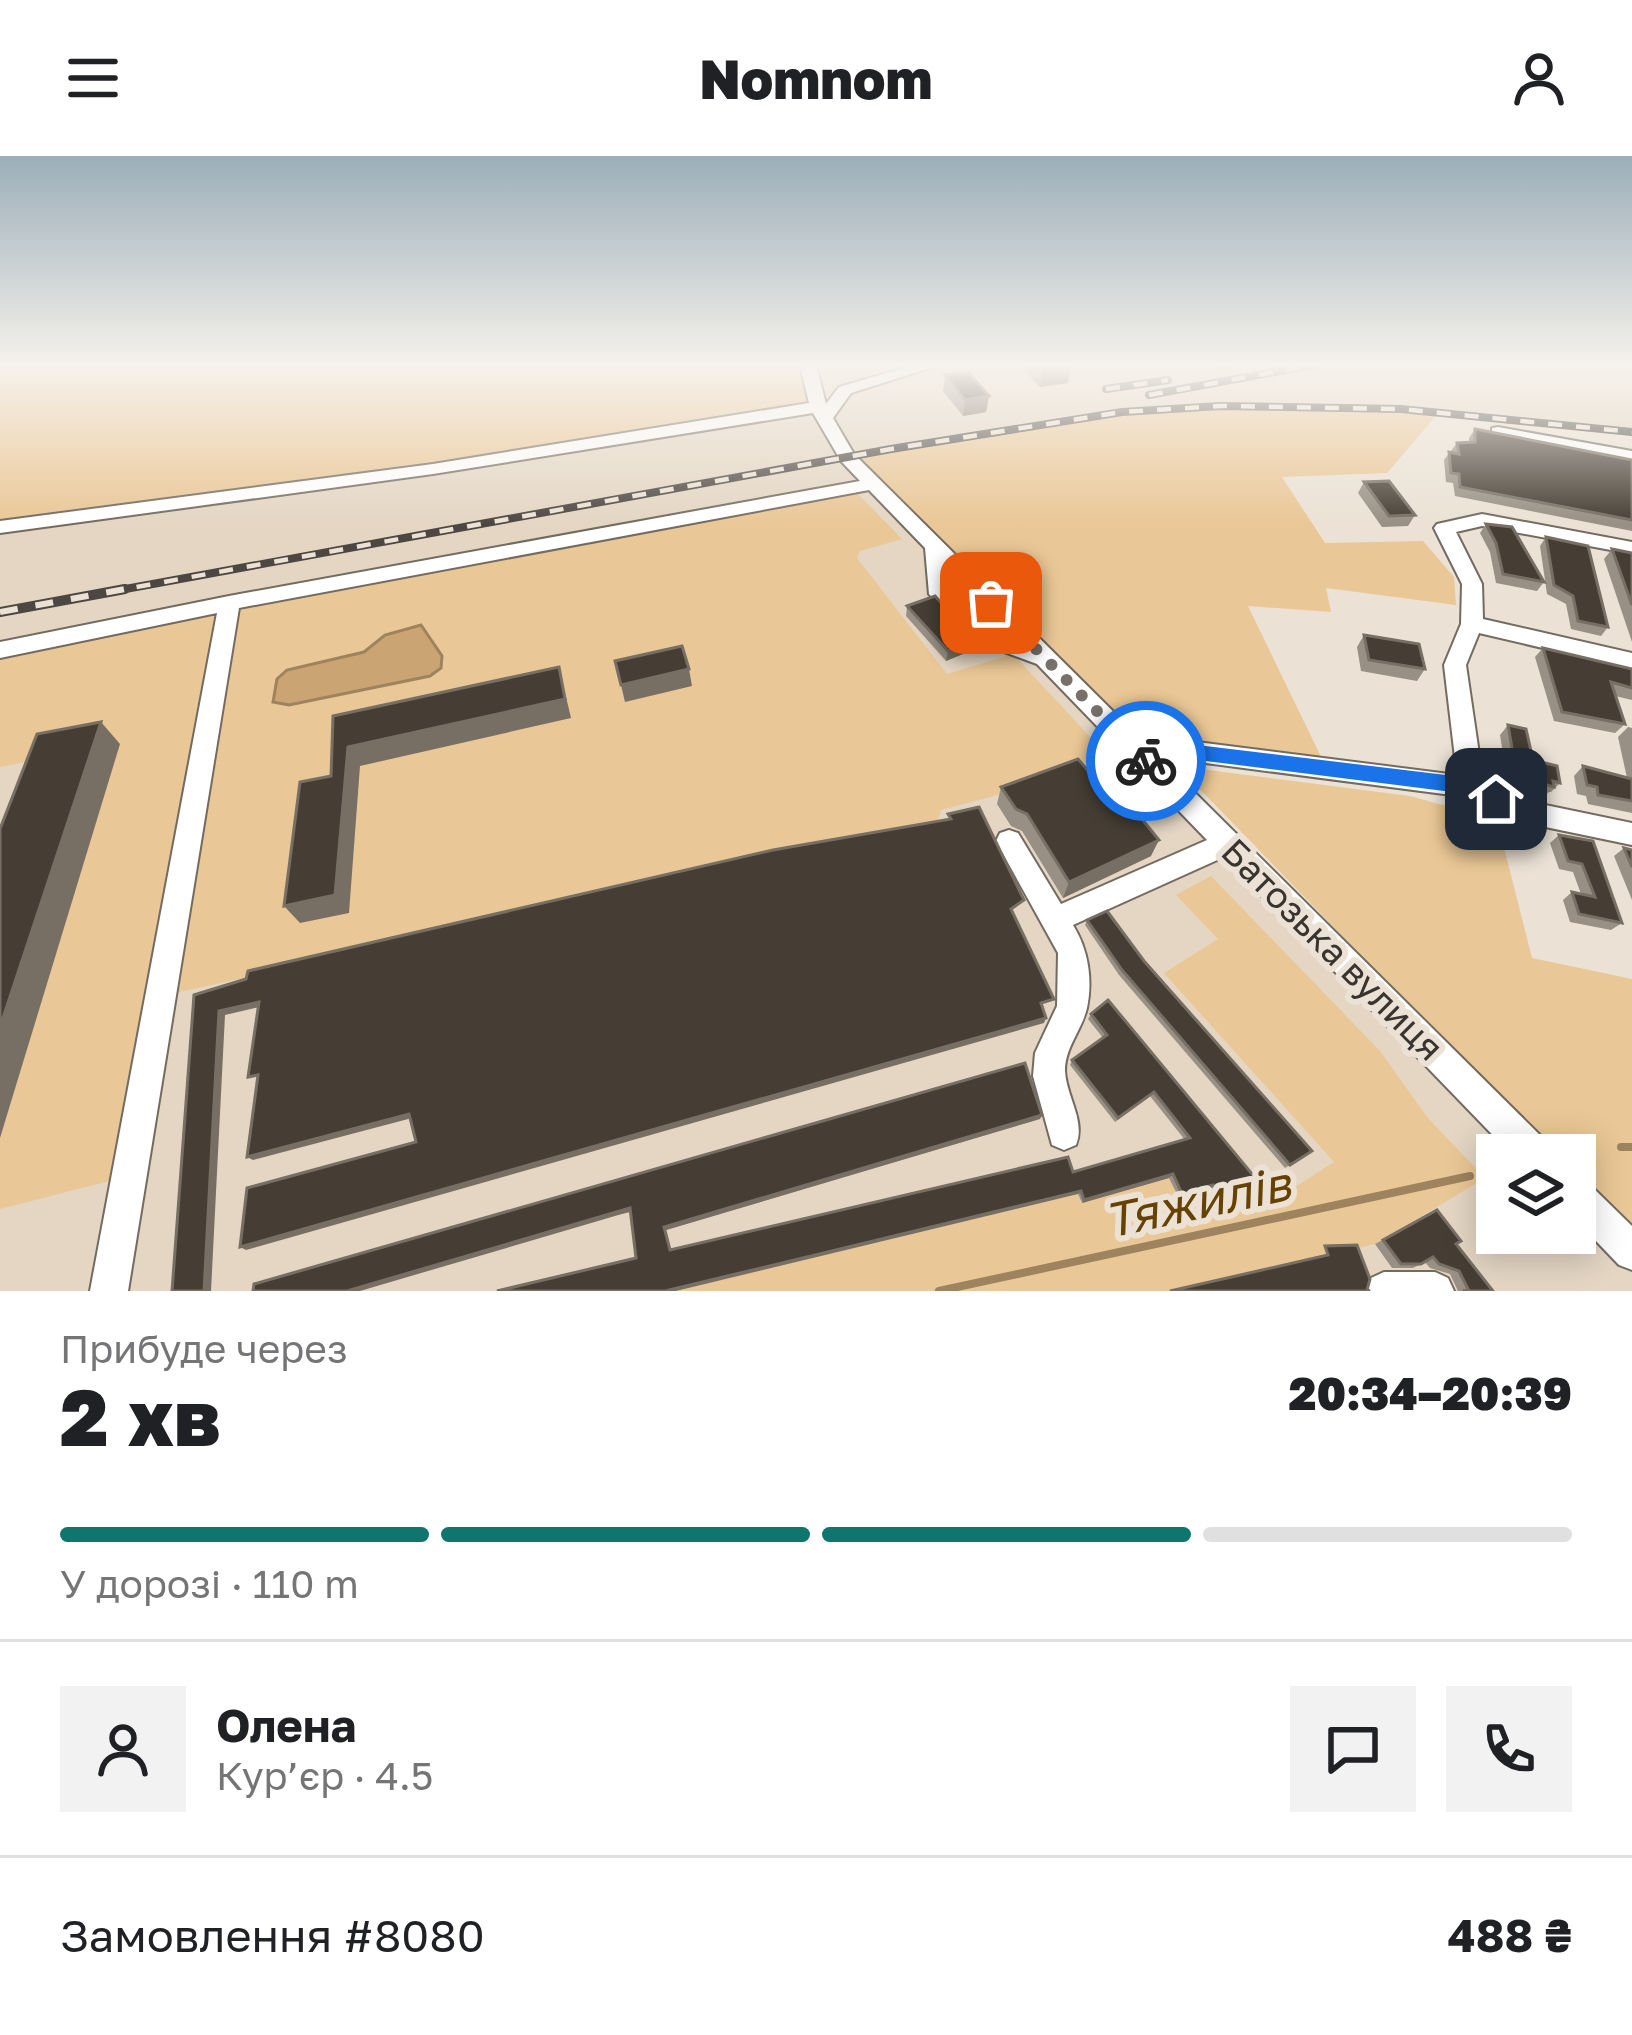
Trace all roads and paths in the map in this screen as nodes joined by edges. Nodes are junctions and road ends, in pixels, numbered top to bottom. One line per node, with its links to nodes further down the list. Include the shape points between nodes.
1 (786, 418): 6 (street)
2 (823, 418): 5 (street, Батозька вулиця)
3 (1498, 432): 4 (street)
4 (1632, 456)
5 (873, 484): 8 (street); 12 (street, Батозька вулиця)
6 (0, 527)
7 (1632, 548): 9 (street, via 1502,523 1451,524 1444,529 1469,573)
8 (229, 603): 10 (street); 22 (street)
9 (1472, 624): 11 (street); 13 (street, via 1455,665)
10 (0, 650)
11 (1632, 661)
12 (1155, 770): 13 (street, via 1197,752); 16 (street, Батозька вулиця)
13 (1471, 787): 14 (street, via 1521,811)
14 (1632, 834)
15 (1009, 841): 17 (street)
16 (1228, 843): 17 (street); 19 (street, Батозька вулиця)
17 (1054, 920): 18 (street, via 1072,951 1072,1007 1049,1076)
18 (1064, 1132)
19 (1515, 1134)
20 (1596, 1215): 21 (street)
21 (1632, 1252)
22 (109, 1291)
23 (1384, 1291): 24 (street)
24 (1435, 1291)

